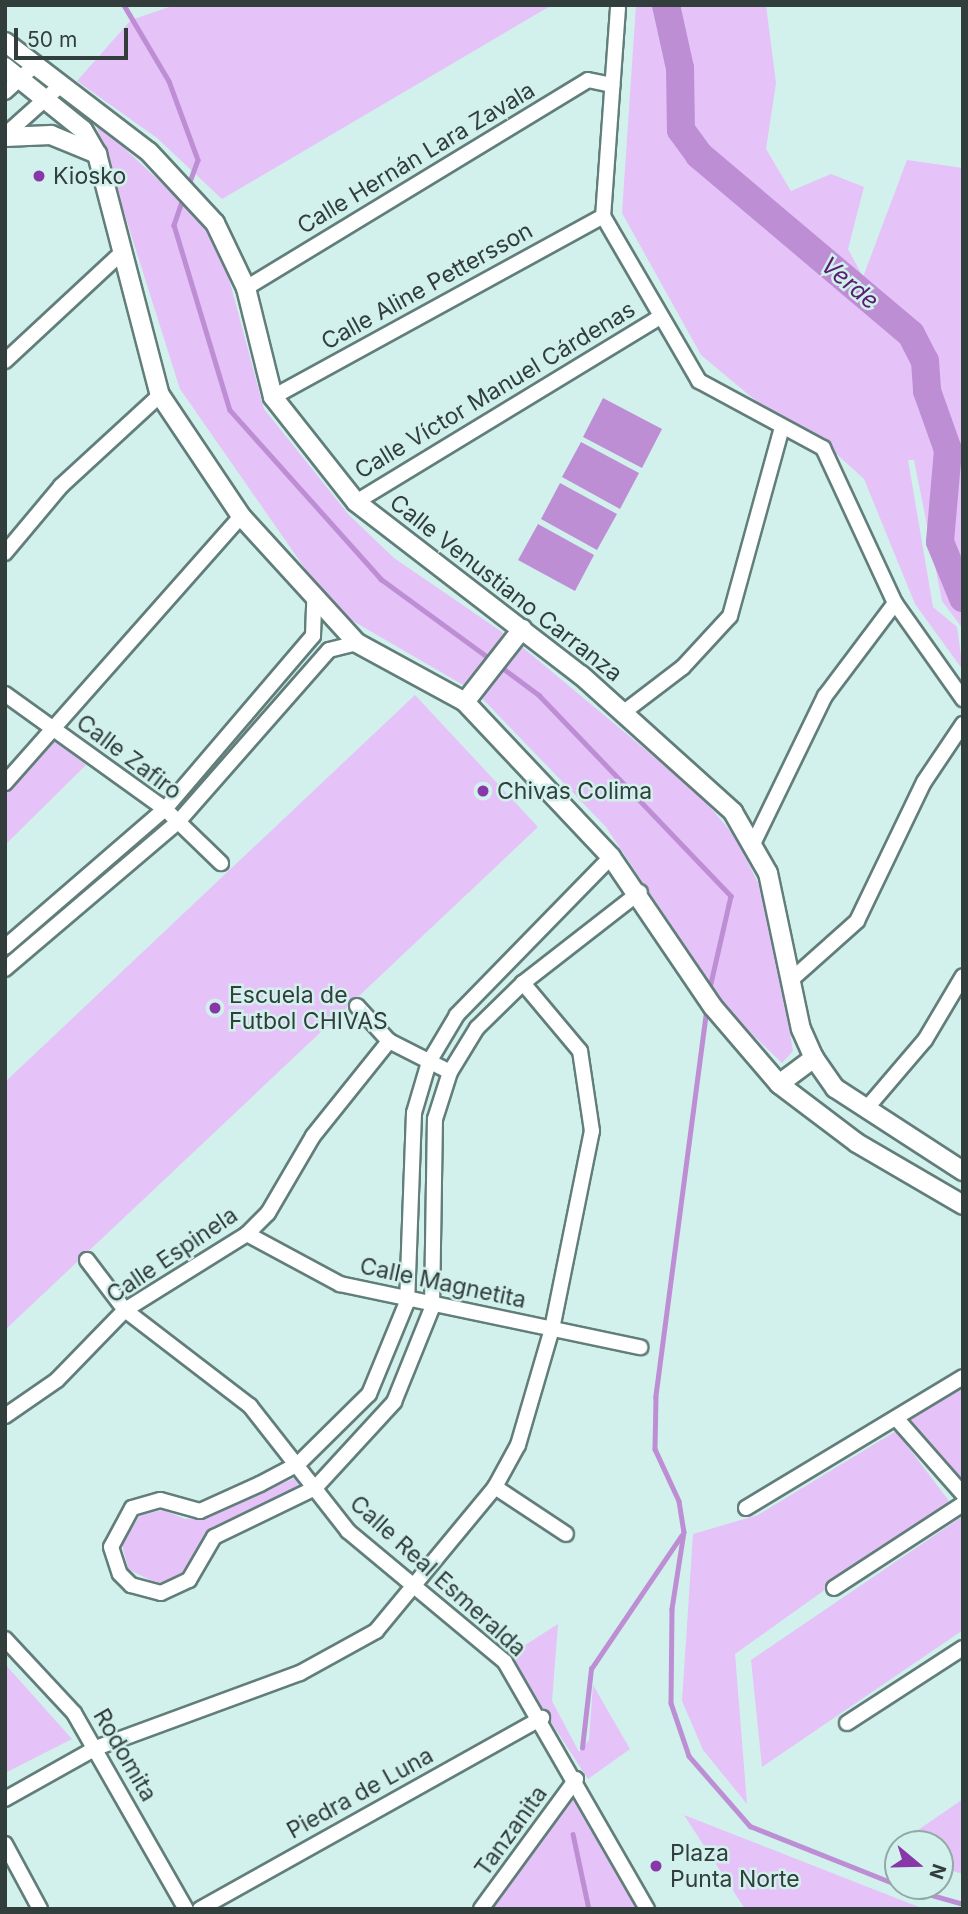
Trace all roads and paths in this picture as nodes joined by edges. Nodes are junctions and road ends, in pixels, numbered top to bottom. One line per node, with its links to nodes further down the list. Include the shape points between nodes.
1 (618, 8): 6 (street)
2 (5, 42): 3 (street, Calle Venustiano Carranza)
3 (35, 65): 4 (street); 5 (street, Calle Venustiano Carranza)
4 (13, 72): 7 (street); 8 (street)
5 (61, 85): 8 (street); 13 (street, Calle Venustiano Carranza, via 149,152 215,223)
6 (612, 85): 11 (street); 13 (street, Calle Hernán Lara Zavala, via 589,80)
7 (5, 92)
8 (46, 98): 9 (street); 10 (street, via 83,130)
9 (5, 136): 10 (street, via 62,137)
10 (97, 154): 12 (street)
11 (603, 216): 14 (street); 17 (street, Calle Aline Pettersson)
12 (119, 255): 15 (street); 16 (street)
13 (246, 288): 17 (street, Calle Venustiano Carranza)
14 (659, 318): 18 (street, via 699,381); 19 (street, Calle Víctor Manuel Cárdenas)
15 (5, 361)
16 (160, 395): 20 (street); 21 (street, via 61,486)
17 (273, 397): 19 (street, Calle Venustiano Carranza)
18 (782, 427): 23 (street, via 823,449); 29 (street, via 730,616 682,667)
19 (356, 502): 24 (street, Calle Venustiano Carranza)
20 (241, 516): 22 (street); 31 (street)
21 (5, 553)
22 (314, 600): 25 (street); 33 (street, via 313,636)
23 (895, 603): 27 (street); 35 (street, via 825,696)
24 (522, 629): 28 (street); 29 (street, Calle Venustiano Carranza)
25 (357, 643): 28 (street); 34 (street, via 329,650)
26 (5, 694): 31 (street, Calle Zafiro)
27 (963, 699)
28 (465, 702): 36 (street)
29 (624, 712): 35 (street, Calle Venustiano Carranza, via 717,794)
30 (963, 724): 42 (street, via 924,782 857,920)
31 (54, 729): 32 (street); 33 (street, Calle Zafiro)
32 (5, 783)
33 (165, 809): 34 (street, Calle Zafiro); 39 (street)
34 (178, 822): 37 (street, Calle Zafiro); 40 (street)
35 (754, 842): 42 (street, Calle Venustiano Carranza, via 778,907)
36 (611, 857): 38 (street); 47 (street, via 457,1015)
37 (221, 863)
38 (640, 892): 43 (street); 49 (street, via 713,1007)
39 (5, 947)
40 (5, 969)
41 (963, 976): 50 (street, via 925,1040)
42 (792, 979): 46 (street, Calle Venustiano Carranza, via 801,1029)
43 (523, 983): 48 (street, via 478,1028); 58 (street, via 580,1051 590,1089 592,1131)
44 (357, 1006): 45 (street)
45 (389, 1041): 47 (street); 53 (street, Calle Espinela, via 313,1136 268,1213)
46 (814, 1058): 49 (street); 50 (street, Calle Venustiano Carranza, via 835,1088)
47 (429, 1062): 48 (street); 55 (street, via 414,1113)
48 (450, 1072): 56 (street, via 435,1119)
49 (779, 1084): 52 (street, via 858,1143)
50 (866, 1109): 51 (street, Calle Venustiano Carranza)
51 (963, 1171)
52 (963, 1205)
53 (247, 1234): 55 (street, Calle Magnetita, via 299,1267); 57 (street, Calle Espinela)
54 (87, 1260): 57 (street, Calle Real Esmeralda)
55 (407, 1303): 56 (street, Calle Magnetita); 63 (street, via 369,1394)
56 (432, 1308): 58 (street, Calle Magnetita); 65 (street, via 394,1402)
57 (125, 1310): 61 (street, Calle Espinela, via 57,1381); 63 (street, Calle Real Esmeralda, via 250,1406)
58 (552, 1329): 59 (street, Calle Magnetita); 64 (street, via 518,1445)
59 (640, 1347)
60 (963, 1377): 62 (street)
61 (5, 1416)
62 (896, 1418): 66 (street); 68 (street)
63 (298, 1464): 65 (street, Calle Real Esmeralda); 65 (street, via 200,1511 160,1500 132,1508 114,1532 120,1574 145,1592 176,1589 198,1568 214,1537)
64 (495, 1487): 69 (street); 71 (street)
65 (315, 1488): 71 (street, Calle Real Esmeralda, via 348,1531)
66 (963, 1494)
67 (963, 1504): 70 (street)
68 (746, 1508)
69 (566, 1534)
70 (834, 1588)
71 (415, 1590): 74 (street, Calle Real Esmeralda, via 505,1662); 76 (street, via 376,1632 300,1672)
72 (5, 1639): 76 (street, Rodomita, via 74,1713)
73 (963, 1648): 75 (street)
74 (542, 1718): 77 (street, Calle Real Esmeralda); 82 (street, Piedra de Luna)
75 (847, 1723)
76 (96, 1748): 78 (street); 81 (street, Rodomita)
77 (576, 1779): 83 (street, Tanzanita); 84 (street, Calle Real Esmeralda)
78 (5, 1799)
79 (5, 1844): 80 (street)
80 (40, 1909)
81 (186, 1909)
82 (200, 1909)
83 (481, 1909)
84 (647, 1909)

